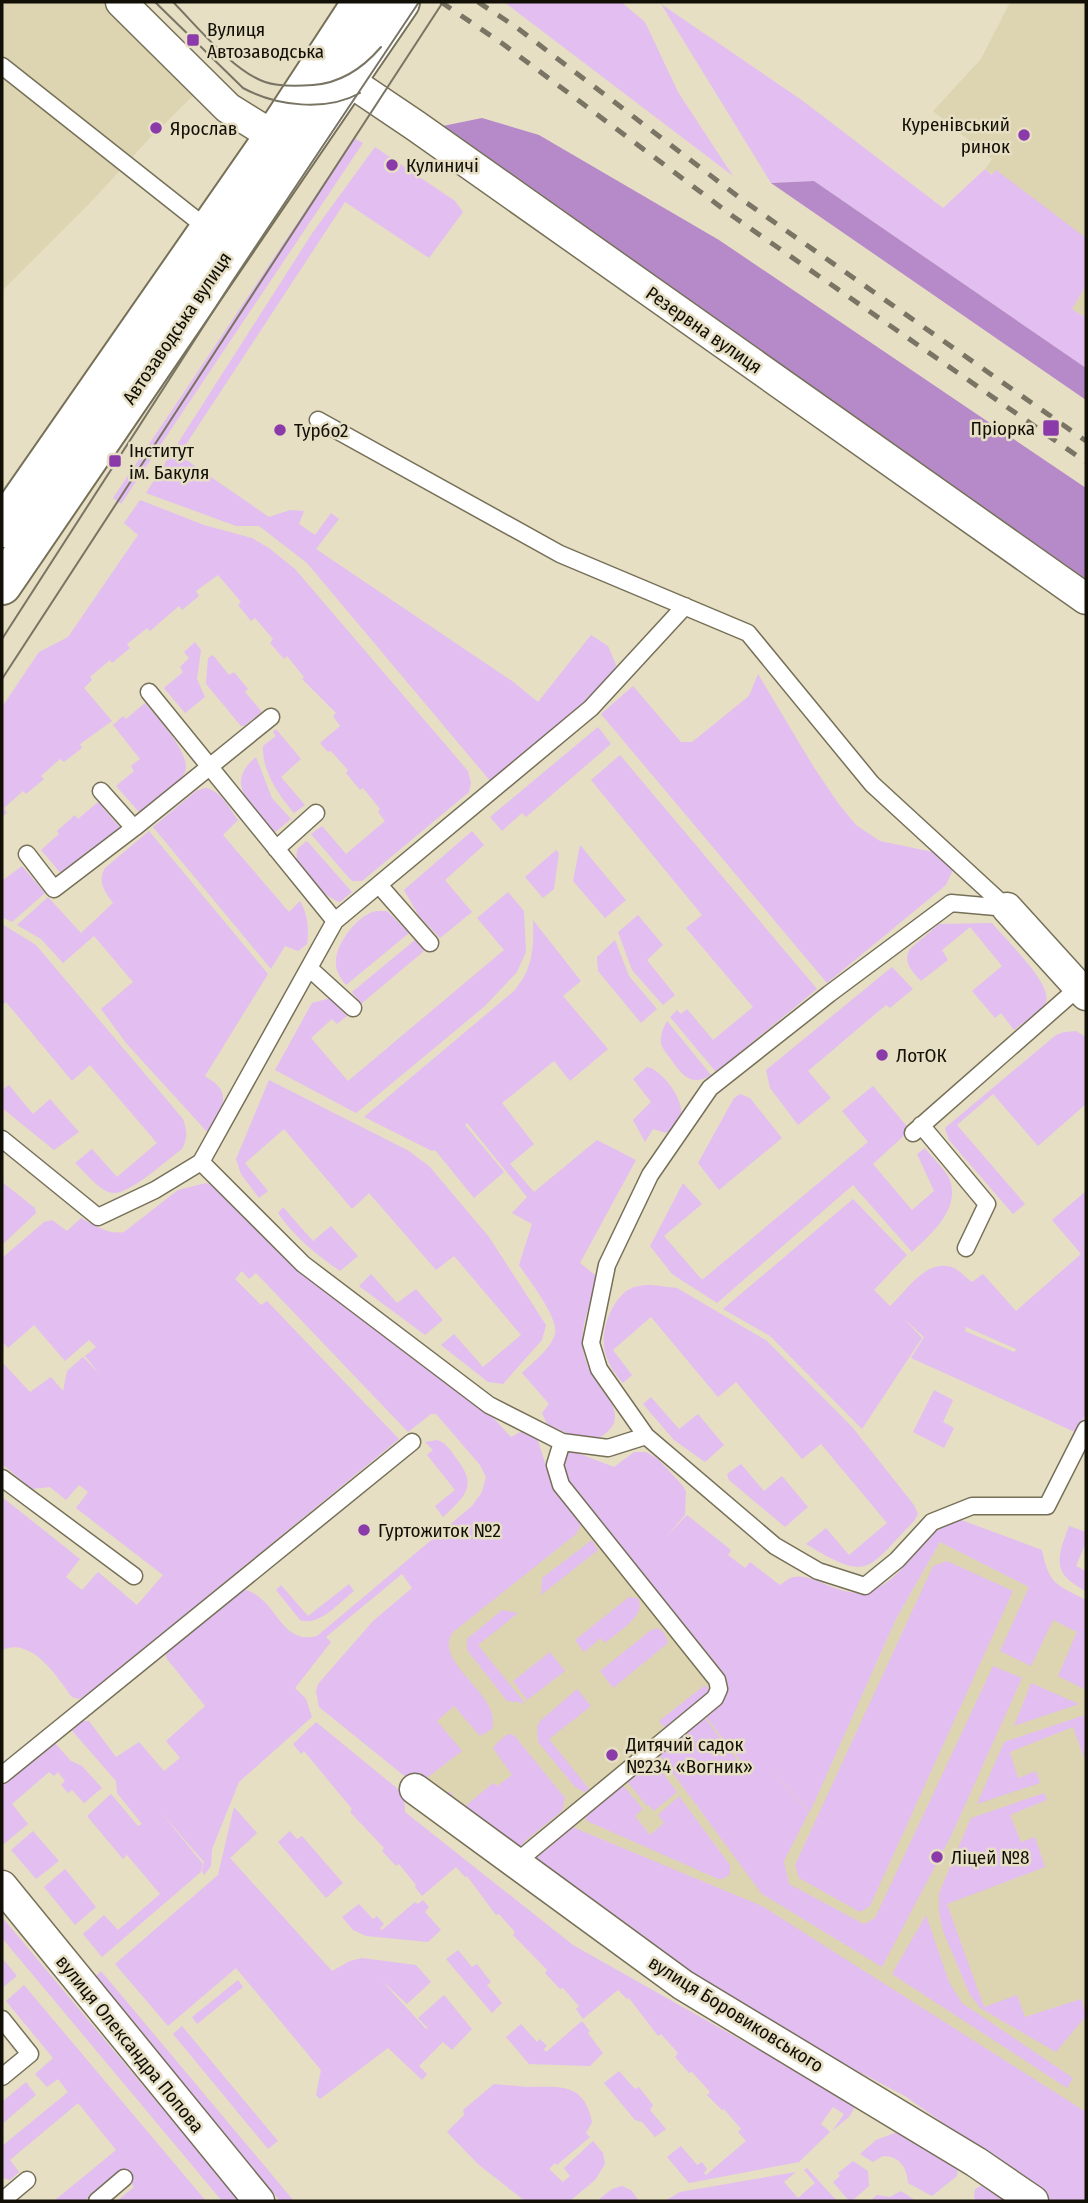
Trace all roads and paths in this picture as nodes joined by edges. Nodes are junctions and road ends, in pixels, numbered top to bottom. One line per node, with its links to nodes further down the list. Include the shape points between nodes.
1 (121, 2): 6 (street, via 228,108)
2 (362, 2): 5 (main road)
3 (400, 2): 5 (main road)
4 (2, 66): 7 (lane)
5 (341, 72): 6 (main road, Автозаводська вулиця); 11 (street, Резервна вулиця)
6 (286, 144): 7 (main road, Автозаводська вулиця); 10 (main road, Автозаводська вулиця)
7 (208, 229): 9 (main road, Автозаводська вулиця)
8 (317, 420): 12 (lane, via 560,554)
9 (2, 528)
10 (2, 585)
11 (1086, 599)
12 (685, 606): 21 (lane, via 591,708); 22 (lane, via 748,633 872,784)
13 (149, 692): 15 (lane)
14 (271, 717): 15 (lane)
15 (209, 767): 18 (lane); 19 (lane)
16 (101, 791): 18 (lane)
17 (316, 813): 19 (lane)
18 (134, 828): 20 (lane, via 54,889)
19 (276, 849): 23 (lane)
20 (27, 854)
21 (379, 885): 23 (lane); 24 (lane)
22 (1007, 908): 26 (street); 32 (lane, via 951,903 940,911 710,1088 650,1175 607,1265 591,1342 599,1369)
23 (335, 921): 25 (lane)
24 (430, 943)
25 (309, 968): 27 (lane); 29 (lane)
26 (1082, 991): 30 (lane, via 917,1129 987,1204)
27 (353, 1008)
28 (2, 1139): 29 (lane, via 98,1217)
29 (201, 1162): 34 (lane, via 303,1264 489,1405)
30 (966, 1248)
31 (1086, 1429): 32 (lane, via 1047,1506 972,1506 932,1522 865,1586 818,1571 775,1546)
32 (646, 1436): 34 (lane, via 608,1448)
33 (412, 1442): 37 (lane)
34 (562, 1442): 39 (lane, via 555,1465 561,1485 717,1680 719,1689 715,1698)
35 (2, 1478): 36 (lane)
36 (134, 1576)
37 (2, 1775)
38 (415, 1789): 39 (street, вулиця Боровиковського)
39 (518, 1865): 48 (street, вулиця Боровиковського, via 683,1985)
40 (2, 1886): 47 (street, вулиця Олександра Попова)
41 (2, 2019): 42 (lane, via 30,2054)
42 (2, 2077)
43 (124, 2178): 46 (lane)
44 (27, 2180): 45 (lane)
45 (2, 2201)
46 (97, 2201)
47 (259, 2201)
48 (1033, 2201)

